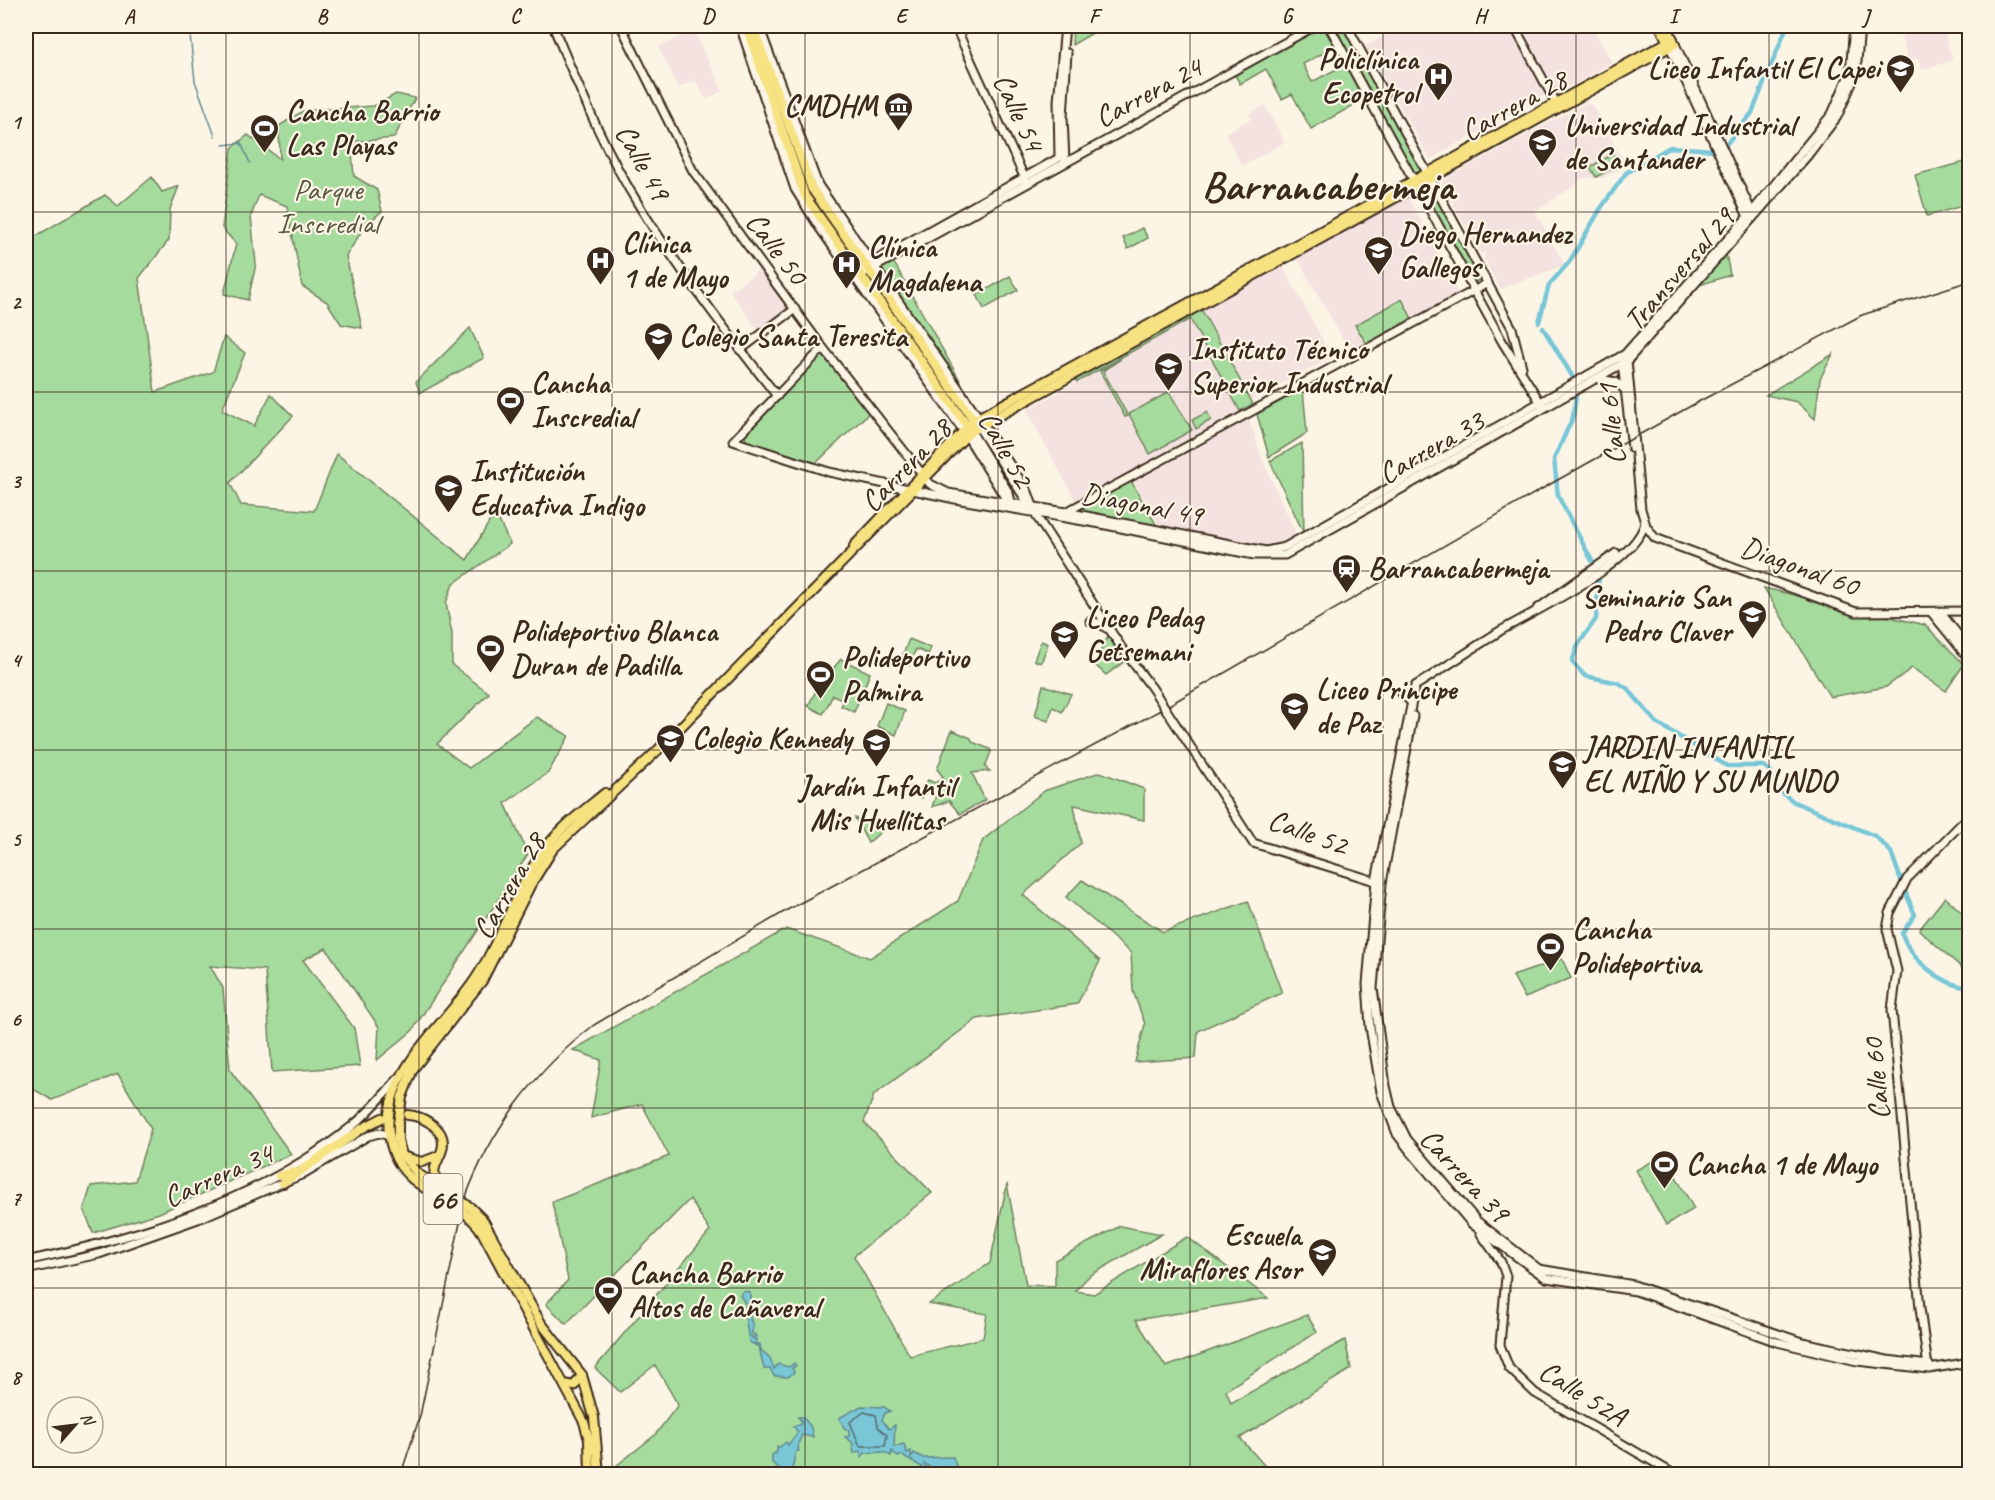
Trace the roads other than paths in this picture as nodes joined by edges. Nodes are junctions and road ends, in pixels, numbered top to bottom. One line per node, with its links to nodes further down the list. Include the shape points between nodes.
1 (553, 26): 34 (main road, Calle 49, via 606,147 639,206)
2 (621, 26): 32 (main road, Calle 50, via 693,171)
3 (740, 26): 29 (main road, Calle 52, via 795,189)
4 (746, 26): 29 (main road, Calle 52, via 800,186)
5 (753, 26): 28 (main road, Calle 52, via 808,181 824,208)
6 (759, 26): 28 (main road, Calle 52, via 818,186)
7 (955, 26): 23 (main road, Calle 54)
8 (1065, 26): 21 (main road, Carrera 24, via 1058,101)
9 (1070, 26): 21 (main road, Carrera 24)
10 (1315, 26): 21 (main road, Carrera 24)
11 (1329, 26): 24 (main road)
12 (1347, 26): 22 (main road)
13 (1514, 26): 20 (main road)
14 (1660, 26): 18 (main road)
15 (1667, 26): 18 (main road)
16 (1854, 26): 19 (main road)
17 (1860, 26): 19 (main road, via 1856,74)
18 (1671, 43): 20 (main road, Carrera 28); 25 (main road); 27 (main road)
19 (1847, 92): 26 (main road, Transversal 29, via 1824,126); 27 (main road, Transversal 29, via 1828,130)
20 (1557, 105): 22 (main road, Carrera 28)
21 (1062, 160): 23 (main road, Carrera 24)
22 (1429, 174): 24 (main road, Carrera 28); 30 (main road)
23 (1026, 181): 28 (main road, Carrera 24)
24 (1415, 182): 31 (main road); 41 (main road, Carrera 28)
25 (1745, 196): 26 (main road); 27 (main road)
26 (1762, 199): 27 (main road, Transversal 29)
27 (1751, 217): 35 (main road, Transversal 29)
28 (871, 266): 29 (main road, Carrera 24); 41 (main road, Calle 52)
29 (856, 274): 41 (main road, Calle 52)
30 (1488, 283): 31 (main road); 36 (main road, via 1512,328)
31 (1474, 290): 36 (main road); 49 (main road)
32 (795, 309): 33 (main road, Calle 50); 34 (main road)
33 (824, 348): 39 (main road); 44 (main road, Calle 50)
34 (740, 350): 39 (main road, Calle 49)
35 (1624, 360): 37 (main road, Carrera 33); 38 (main road, Calle 61); 40 (main road, Carrera 33); 45 (main road, Calle 61)
36 (1524, 372): 40 (main road)
37 (1597, 379): 38 (main road, via 1610,379); 40 (main road, Carrera 33)
38 (1625, 390): 45 (main road, Calle 61)
39 (777, 396): 46 (main road, via 733,441 829,472)
40 (1543, 406): 52 (main road, Carrera 33)
41 (972, 426): 42 (main road, Calle 52); 43 (main road, Calle 52); 44 (main road, Carrera 28); 47 (main road, Calle 52)
42 (1004, 456): 43 (main road); 48 (main road, Calle 52, via 1028,492)
43 (1004, 466): 48 (main road, Calle 52)
44 (923, 478): 46 (main road, Carrera 28); 47 (main road, via 948,493)
45 (1639, 488): 50 (main road, Calle 61)
46 (913, 489): 47 (main road); 69 (main road, Carrera 28 / 66, via 658,750 551,847)
47 (1011, 505): 48 (main road, Diagonal 49)
48 (1033, 508): 49 (main road, Diagonal 49); 55 (main road, Diagonal 49); 56 (main road, Calle 52)
49 (1066, 512): 54 (main road, Diagonal 49)
50 (1644, 520): 51 (main road, Calle 61); 53 (main road); 59 (main road, via 1633,541)
51 (1655, 538): 53 (main road); 58 (main road, Diagonal 60, via 1845,609 1869,613)
52 (1309, 539): 54 (main road, Carrera 33); 55 (main road, Carrera 33, via 1285,555)
53 (1634, 544): 59 (main road, via 1573,591)
54 (1266, 551)
55 (1259, 556)
56 (1072, 570): 61 (main road, Calle 52); 64 (main road, Calle 52, via 1087,587)
57 (1970, 611): 58 (main road, Diagonal 60)
58 (1936, 612): 62 (main road); 63 (main road)
59 (1533, 613): 65 (main road)
60 (1090, 621): 61 (main road, via 1103,625)
61 (1121, 647): 64 (main road, Calle 52)
62 (1970, 650)
63 (1970, 660)
64 (1133, 662): 70 (main road, Calle 52, bridge, via 1253,843)
65 (1418, 684): 67 (main road, Carrera 39); 70 (main road, Carrera 39)
66 (1402, 694): 67 (main road)
67 (1411, 702): 70 (main road, Carrera 39)
68 (1970, 815): 85 (main road, Calle 60, via 1907,879 1888,921 1888,936 1897,963 1892,1010)
69 (535, 870): 71 (main road, Carrera 28 / 66, via 477,977); 75 (main road, Carrera 28 / 66, via 482,981 408,1078 398,1124)
70 (1379, 882): 80 (main road, Carrera 39, via 1369,948 1368,1000 1374,1056 1386,1108 1401,1140); 85 (main road, Carrera 39, via 1374,1000 1391,1107 1407,1139 1477,1221 1546,1272 1634,1285 1792,1340)
71 (401, 1077): 74 (main road, 66, via 392,1107); 77 (main road, Carrera 34, via 350,1128)
72 (408, 1115): 76 (main road, via 427,1121 440,1133 443,1146)
73 (382, 1118): 77 (main road)
74 (390, 1136): 77 (main road, Carrera 34, via 368,1136 308,1172); 87 (main road, 66, via 397,1161 407,1175 463,1211 478,1226)
75 (402, 1155): 76 (main road, via 417,1162); 79 (main road, 66, via 417,1174)
76 (438, 1156): 79 (main road, via 435,1174)
77 (276, 1181): 78 (main road, Carrera 34)
78 (261, 1187): 81 (main road, Carrera 34, via 127,1237); 82 (main road, Carrera 34, via 198,1220 132,1244)
79 (442, 1190): 86 (main road, 66, via 483,1220 541,1323)
80 (1476, 1227): 85 (main road, Carrera 39, via 1546,1278 1636,1291 1814,1352 1885,1365); 92 (main road, Calle 52A, via 1501,1262 1506,1276 1500,1345 1509,1368 1535,1393)
81 (26, 1261)
82 (26, 1270)
83 (1970, 1357): 85 (main road, Carrera 39)
84 (1970, 1362): 85 (main road, Carrera 39)
85 (1928, 1367)
86 (582, 1375): 87 (main road, via 574,1386); 88 (main road, 66)
87 (564, 1384): 89 (main road, 66)
88 (589, 1393): 89 (main road, via 579,1392); 91 (main road, 66, via 598,1443)
89 (573, 1400): 90 (main road, 66, via 587,1430)
90 (590, 1474)
91 (598, 1474)
92 (1674, 1474)

